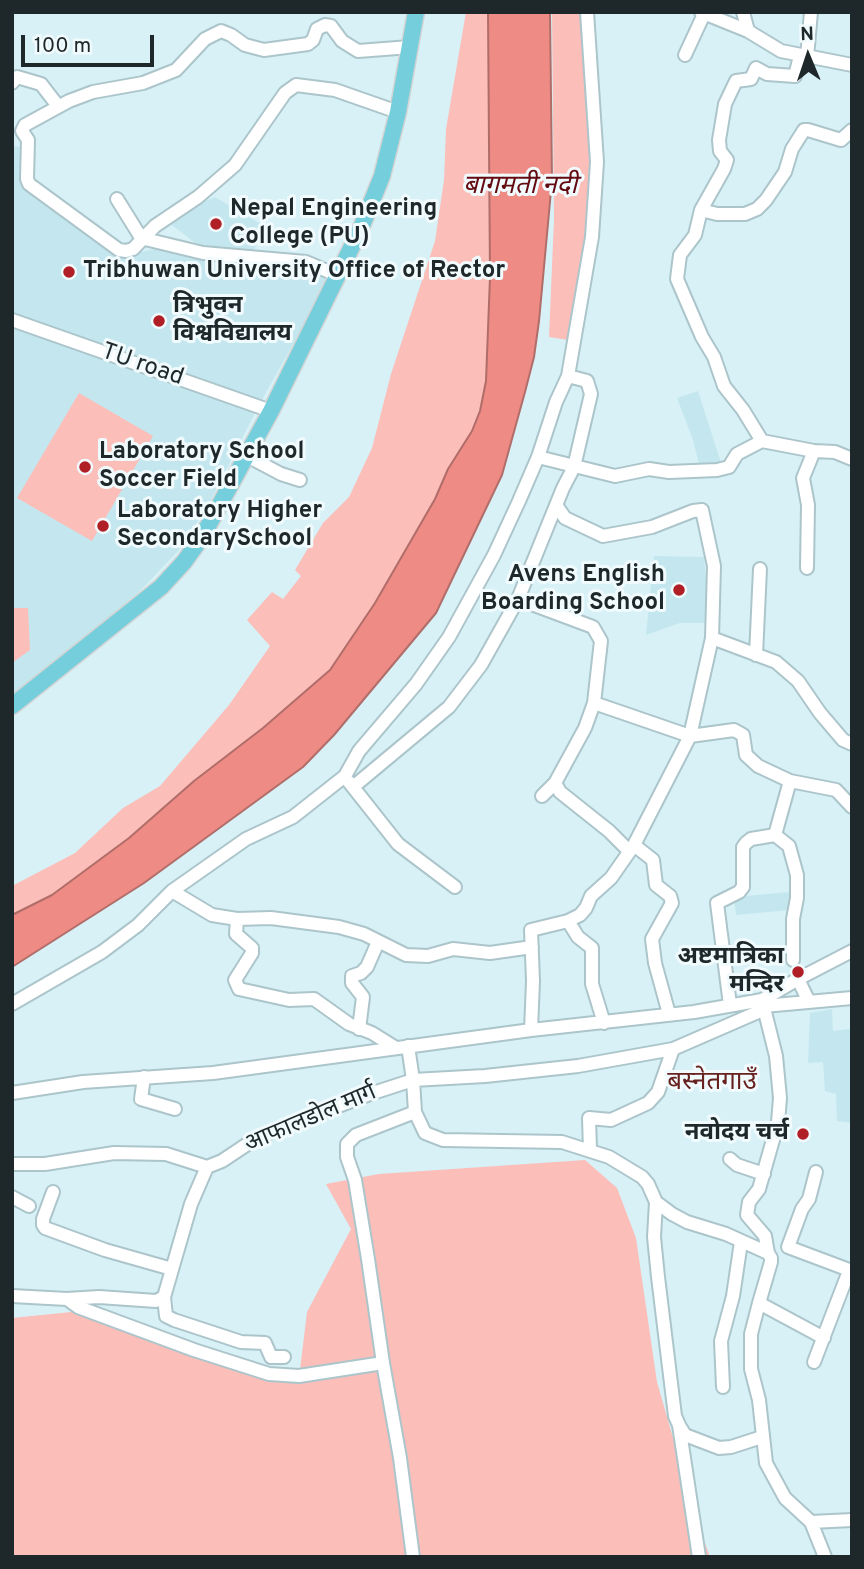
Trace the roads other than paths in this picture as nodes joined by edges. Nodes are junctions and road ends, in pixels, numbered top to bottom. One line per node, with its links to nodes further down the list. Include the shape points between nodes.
1 (416, 12): 8 (main road)
2 (587, 12): 22 (street, via 597,162 592,237)
3 (743, 12): 7 (street)
4 (811, 12): 10 (street)
5 (702, 13): 7 (street); 9 (street)
6 (326, 19): 8 (street, via 342,41 358,51); 13 (street, via 308,44 264,50 221,31 176,69)
7 (748, 31): 10 (street, via 781,51)
8 (410, 47): 14 (main road)
9 (685, 55)
10 (803, 57): 11 (street); 18 (street, via 795,76 767,74 756,68 751,79 736,81 725,104 719,140 727,160)
11 (852, 65)
12 (12, 83): 13 (street, via 17,77 41,84)
13 (58, 106): 16 (street)
14 (398, 112): 19 (street, via 335,90 296,85 285,93 235,165 155,226); 20 (main road, via 382,176)
15 (852, 130): 18 (street, via 841,140 804,130 785,172 757,209 745,214)
16 (16, 132): 19 (street, via 28,140 29,184 119,250 133,249)
17 (117, 199): 19 (street)
18 (701, 210): 24 (street, via 695,235 680,255 677,279 724,386)
19 (145, 239): 20 (street, via 204,253 306,262)
20 (339, 276): 23 (main road)
21 (12, 320): 23 (street, TU road)
22 (568, 376): 27 (street); 29 (street, via 587,381 591,394)
23 (271, 411): 26 (main road)
24 (762, 440): 25 (street); 29 (street, via 737,454 729,467 717,470 649,469 615,476)
25 (814, 452): 28 (street, via 835,452); 32 (street, via 803,478)
26 (247, 456): 30 (street); 38 (main road, via 201,537 161,587)
27 (538, 457): 29 (street); 41 (street, via 494,555 449,637 359,751)
28 (852, 459)
29 (573, 467): 31 (street)
30 (300, 480)
31 (556, 505): 34 (street); 35 (street, via 565,518 603,536 652,527 702,510 714,566)
32 (807, 568)
33 (760, 569): 36 (street)
34 (518, 599): 37 (street, via 593,627 599,634); 44 (street, via 481,665 449,707)
35 (712, 638): 36 (street); 39 (street)
36 (756, 654): 40 (street, via 776,662 798,681 843,740)
37 (594, 703): 39 (street); 43 (street)
38 (12, 706)
39 (690, 736): 42 (street, via 734,730 743,735 746,755 758,766); 48 (street)
40 (852, 744)
41 (345, 776): 44 (street); 50 (street, via 293,817 246,839)
42 (790, 781): 46 (street, via 836,790); 47 (street)
43 (555, 783): 45 (street); 48 (street)
44 (353, 788): 49 (street, via 398,844)
45 (542, 796)
46 (852, 807)
47 (775, 835): 56 (street, via 789,846 797,875); 61 (street, via 746,843 743,887 717,903)
48 (631, 848): 52 (street, via 586,908); 63 (street, via 653,860 656,885 672,903 652,939)
49 (455, 887)
50 (172, 891): 51 (street, via 212,915); 60 (street, via 138,925 102,951)
51 (237, 919): 53 (street, via 320,924); 65 (street, via 236,934 252,948 235,980 239,989 289,1000 314,999)
52 (568, 921): 54 (street, via 531,930); 64 (street, via 592,948 592,984)
53 (378, 942): 54 (street, via 406,955 428,956 453,949 490,953); 65 (street, via 367,967 352,976 363,997)
54 (532, 947): 66 (street)
55 (852, 951): 57 (street)
56 (793, 960)
57 (798, 979): 59 (street); 62 (street)
58 (852, 998): 59 (street)
59 (809, 1002): 62 (street)
60 (12, 1004)
61 (730, 1005): 62 (street); 63 (street)
62 (764, 1005): 68 (street, आफालडोल मार्ग); 79 (street, via 780,1098)
63 (669, 1014): 64 (street)
64 (604, 1023): 66 (street)
65 (359, 1029): 67 (street)
66 (531, 1030): 67 (street)
67 (402, 1047): 69 (street, via 213,1073); 70 (street)
68 (673, 1049): 70 (street, आफालडोल मार्ग, via 578,1066); 74 (street, via 658,1092 648,1102 611,1119 589,1118)
69 (144, 1077): 71 (street); 72 (street, via 141,1099)
70 (413, 1080): 73 (street); 77 (street, आफालडोल मार्ग, via 278,1129)
71 (12, 1093)
72 (175, 1109)
73 (415, 1112): 74 (street, via 425,1133 443,1140 549,1141); 95 (street, via 366,1129 347,1144)
74 (590, 1150): 82 (street, via 642,1177)
75 (730, 1158): 79 (street)
76 (12, 1164): 77 (street, via 45,1164 114,1153 166,1154)
77 (207, 1167): 86 (street)
78 (816, 1172): 87 (street, via 788,1247)
79 (764, 1174): 85 (street, via 747,1215 765,1236)
80 (53, 1192): 86 (street, via 45,1228)
81 (12, 1197): 83 (street)
82 (656, 1202): 84 (street, via 687,1222); 97 (street, via 654,1247)
83 (29, 1206)
84 (741, 1242): 85 (street); 96 (street, via 721,1340)
85 (768, 1254): 91 (street, via 771,1262)
86 (172, 1269): 89 (street)
87 (850, 1271): 92 (street)
88 (12, 1296): 90 (street)
89 (164, 1297): 90 (street, via 156,1301); 93 (street, via 166,1316 174,1320 241,1342 265,1343 271,1357)
90 (67, 1299): 95 (street, via 78,1307 269,1374 299,1376)
91 (759, 1304): 92 (street); 98 (street, via 750,1346)
92 (824, 1338): 94 (street)
93 (284, 1357)
94 (814, 1362)
95 (383, 1363): 101 (street)
96 (723, 1387)
97 (679, 1425): 98 (street, via 685,1435 719,1448); 102 (street)
98 (762, 1437): 100 (street, via 766,1462 785,1498)
99 (852, 1520): 100 (street)
100 (811, 1522): 103 (street)
101 (413, 1557)
102 (699, 1557)
103 (825, 1557)

